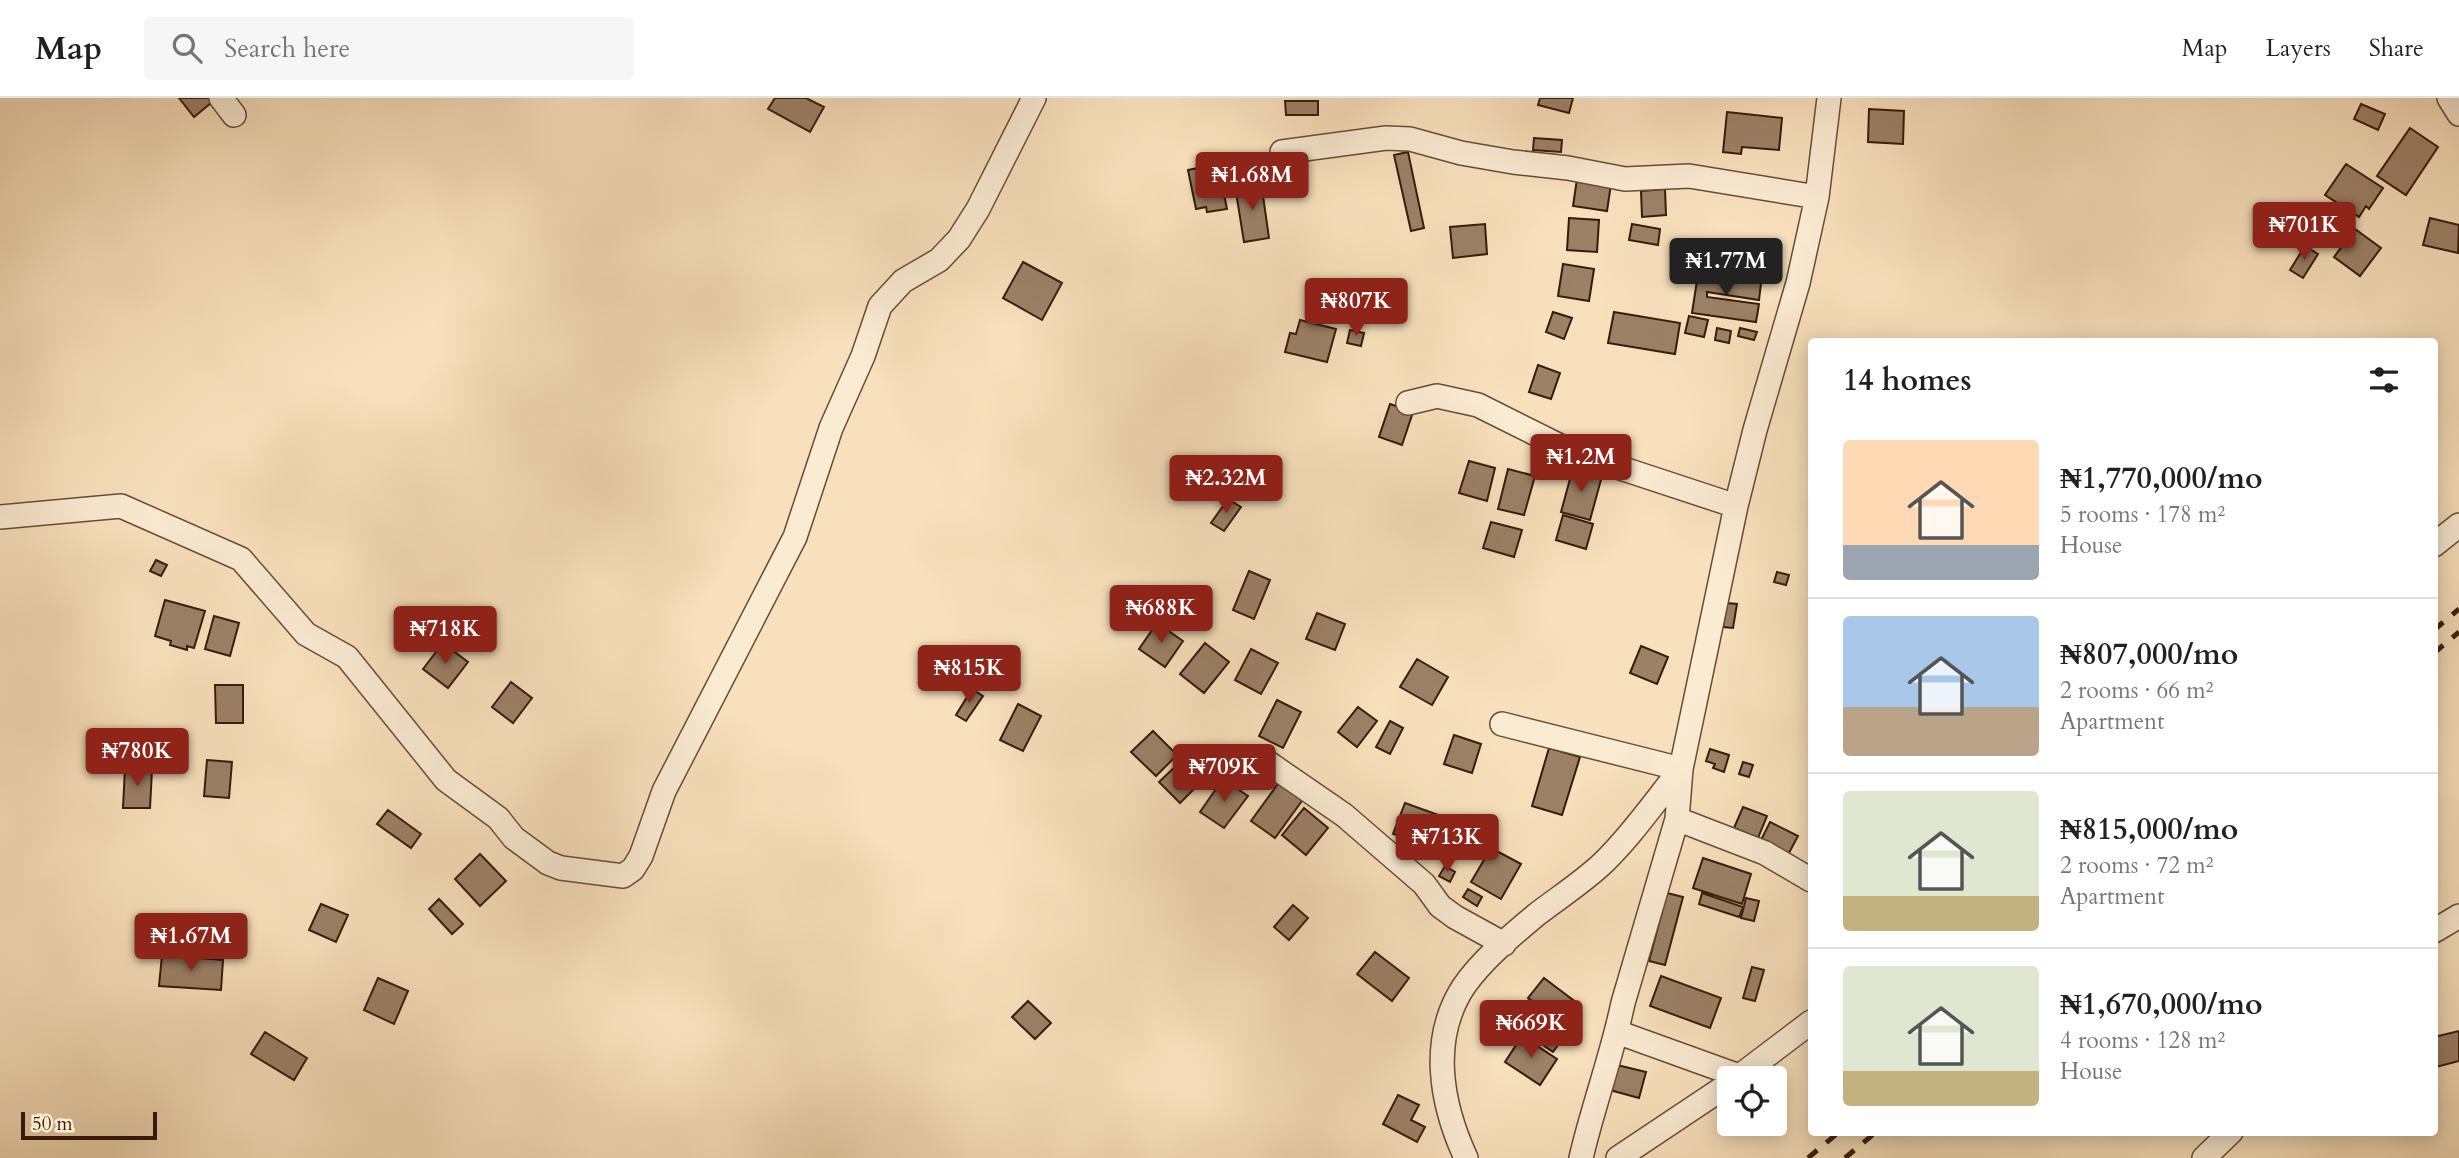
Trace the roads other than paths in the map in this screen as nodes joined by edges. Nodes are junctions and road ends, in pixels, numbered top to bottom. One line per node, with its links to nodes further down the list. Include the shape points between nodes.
1 (1034, 98): 9 (street, via 959,239 939,260 903,281 880,306 831,428 795,537 664,791 641,856 623,876 561,868 514,838 498,818 446,779 347,657 306,634 241,559 121,506)
2 (1829, 98): 6 (street)
3 (2449, 98): 4 (street)
4 (2459, 114)
5 (1282, 152): 6 (street, via 1410,139 1474,155 1625,178 1689,176)
6 (1817, 197): 8 (street)
7 (1408, 403): 8 (street, via 1437,396 1478,405 1572,452)
8 (1736, 506): 14 (street)
9 (0, 517)
10 (2459, 525): 11 (street)
11 (2438, 542)
12 (1502, 724): 14 (street)
13 (1267, 762): 19 (street, via 1344,815 1424,884 1440,906)
14 (1681, 769): 15 (street); 19 (street, via 1603,863)
15 (1677, 819): 16 (street, via 1765,853); 21 (street)
16 (1808, 878)
17 (2459, 916): 18 (street)
18 (2438, 929)
19 (1504, 944): 26 (street, via 1464,986 1447,1022 1442,1088)
20 (1808, 1024): 22 (street)
21 (1617, 1032): 23 (street); 27 (street)
22 (1752, 1066)
23 (1717, 1072)
24 (1717, 1091): 28 (street)
25 (2227, 1136): 29 (street)
26 (1466, 1158)
27 (1581, 1158)
28 (1618, 1158)
29 (2204, 1158)

